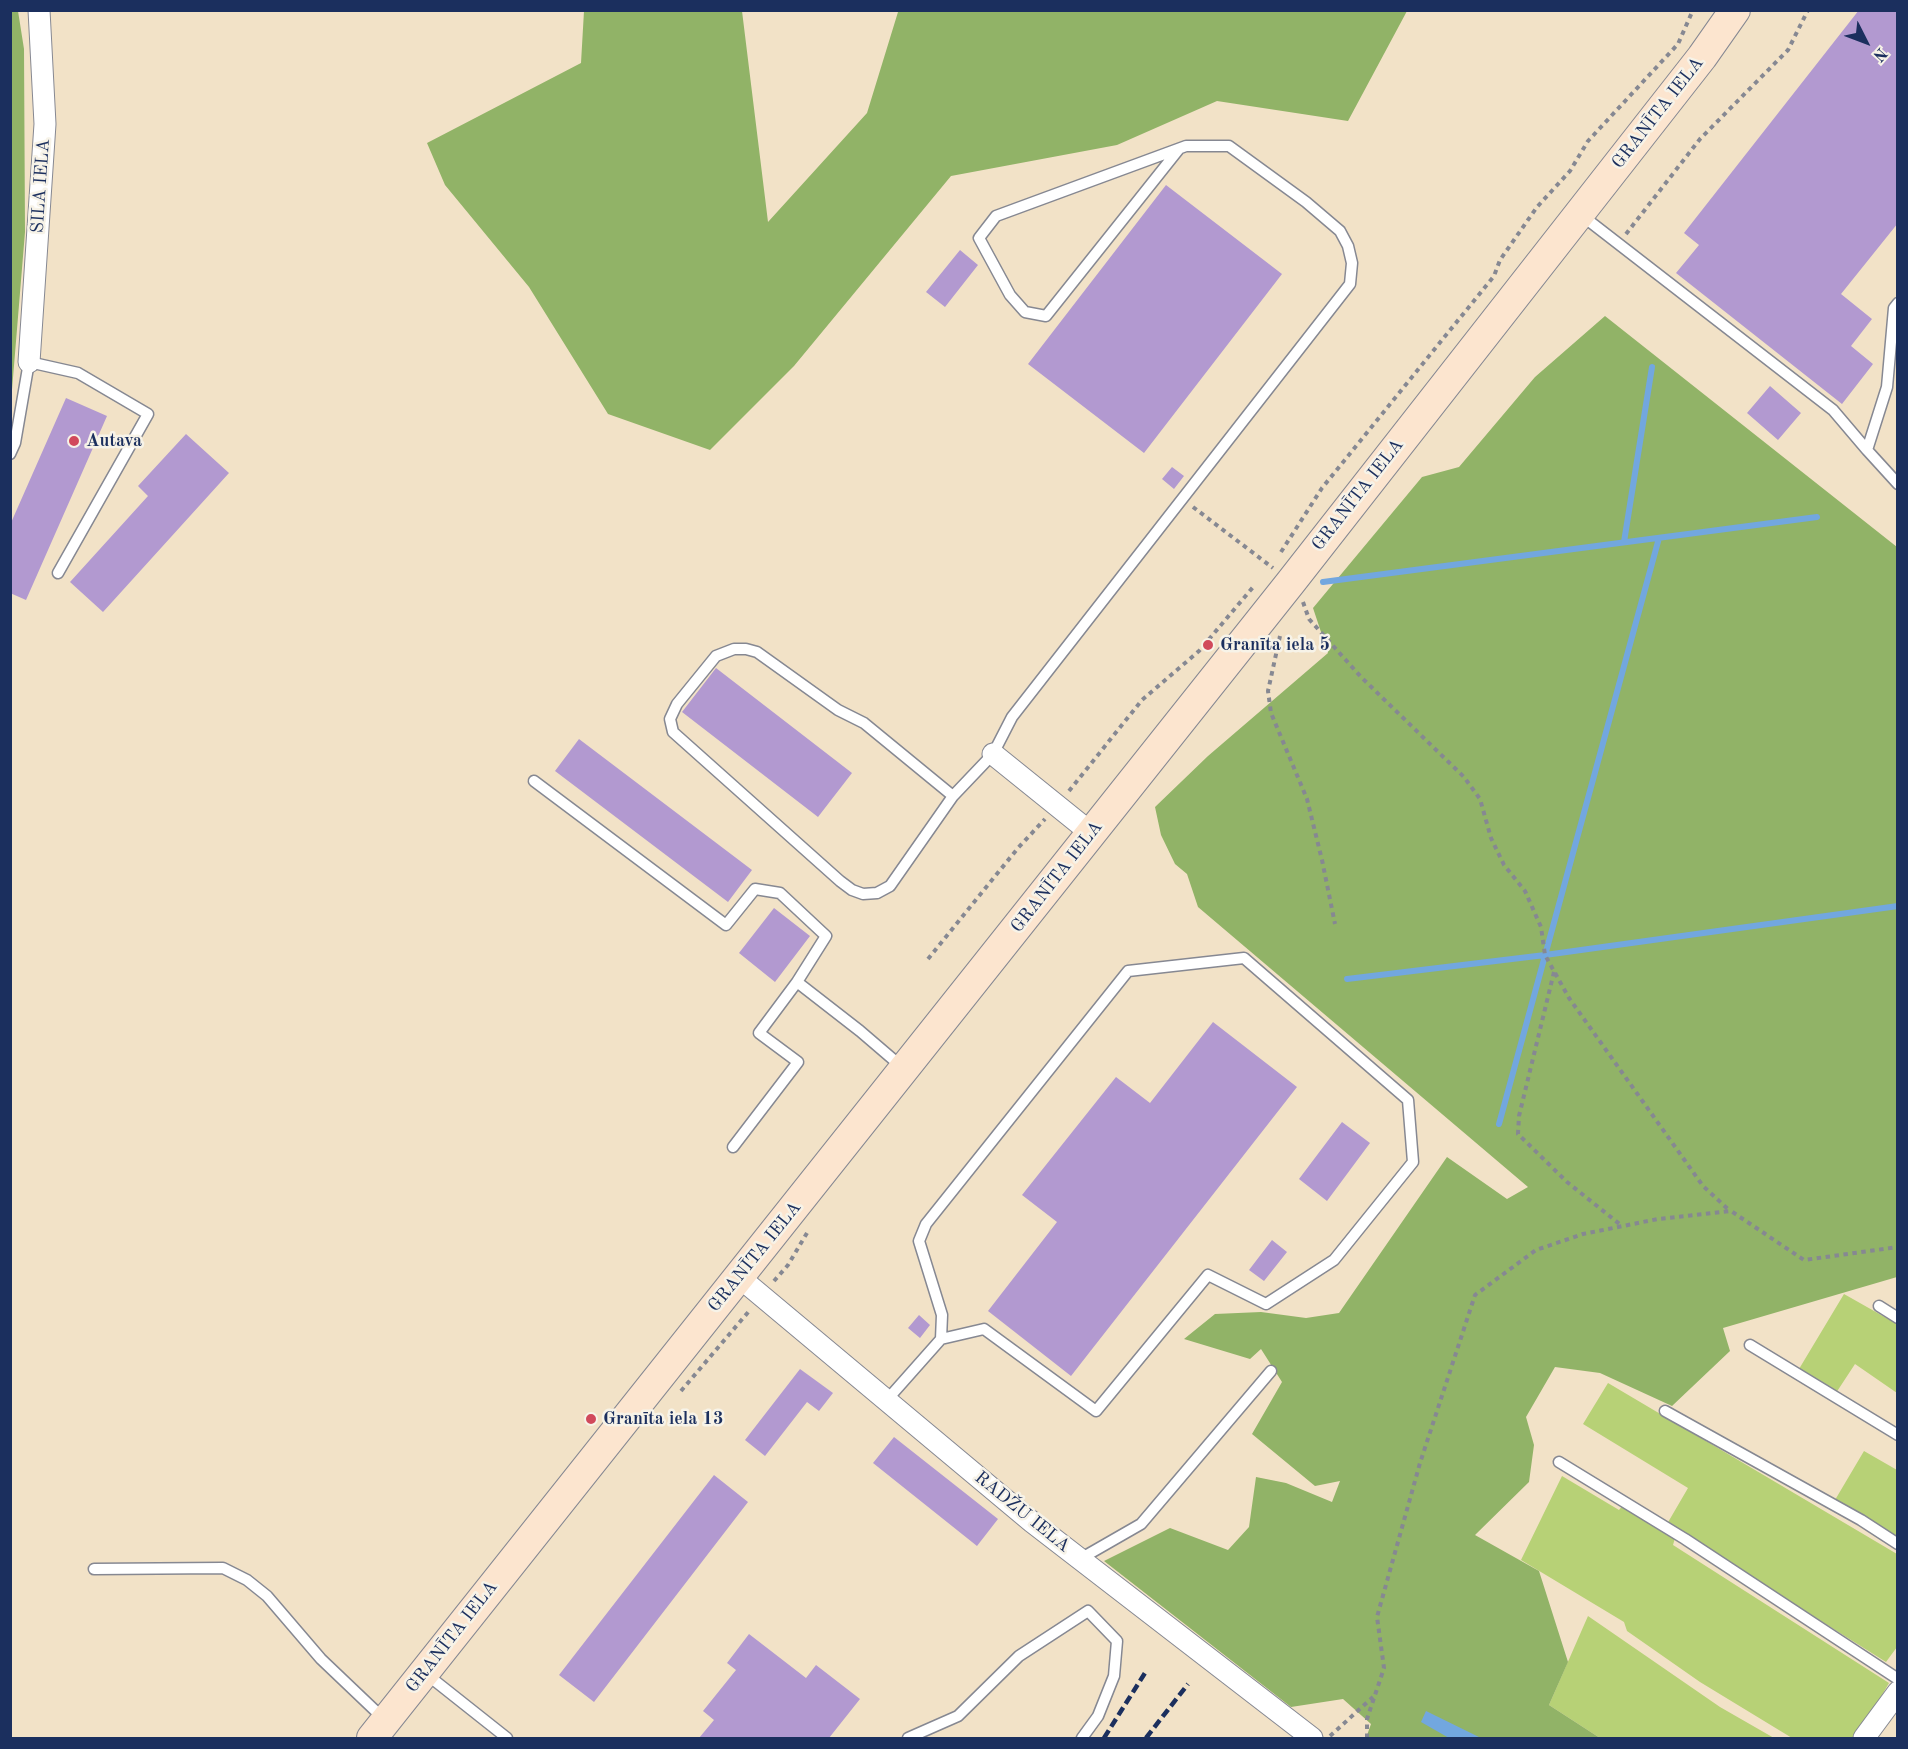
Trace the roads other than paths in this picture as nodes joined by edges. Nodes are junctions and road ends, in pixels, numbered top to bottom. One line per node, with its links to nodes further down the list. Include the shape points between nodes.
1 (39, 10): 6 (street, SILA IELA, via 45,124)
2 (1735, 10): 4 (main road, GRANĪTA IELA)
3 (1179, 149): 3 (lane, via 1046,316 1025,312 1010,295 979,238 996,216); 11 (lane, via 1229,146 1306,201 1340,231 1348,246 1352,263 1350,284 1012,717)
4 (1578, 213): 7 (lane, via 1833,410); 14 (main road, GRANĪTA IELA, via 1275,575)
5 (1898, 303): 7 (lane, via 1893,308 1887,387)
6 (29, 362): 8 (lane); 10 (lane, via 78,373 148,414)
7 (1867, 450): 9 (lane)
8 (10, 454)
9 (1898, 484)
10 (58, 573)
11 (993, 754): 13 (lane); 14 (street)
12 (534, 781): 15 (lane, via 726,926 755,889 780,893 826,936)
13 (952, 796): 13 (lane, via 890,886 877,893 863,894 840,881 672,732 670,719 677,704 717,656 734,649 757,652 838,710 864,723)
14 (1091, 833): 16 (main road, GRANĪTA IELA)
15 (797, 982): 16 (lane); 17 (lane, via 759,1033 798,1062)
16 (904, 1069): 18 (main road, GRANĪTA IELA)
17 (733, 1147)
18 (739, 1277): 24 (street, RADŽU IELA); 31 (main road, GRANĪTA IELA)
19 (1879, 1306): 20 (lane)
20 (1898, 1318)
21 (941, 1339): 21 (lane, via 942,1315 919,1242 926,1224 1128,971 1244,958 1408,1100 1413,1162 1334,1260 1266,1304 1208,1275 1096,1411 984,1329); 24 (lane)
22 (1750, 1345): 26 (lane)
23 (1271, 1371): 29 (lane, via 1141,1524)
24 (886, 1401): 29 (street, RADŽU IELA)
25 (1665, 1411): 28 (lane)
26 (1898, 1435)
27 (1559, 1462): 32 (lane, via 1685,1539)
28 (1898, 1544)
29 (1080, 1559): 38 (street, RADŽU IELA)
30 (94, 1569): 34 (lane, via 223,1568 247,1580 267,1596)
31 (424, 1672): 34 (main road, GRANĪTA IELA); 35 (lane)
32 (1898, 1679)
33 (1898, 1692): 39 (street)
34 (379, 1730)
35 (507, 1738)
36 (908, 1738): 37 (lane, via 958,1716 1019,1656 1088,1611 1117,1641 1114,1676 1098,1716)
37 (1082, 1738)
38 (1312, 1738)
39 (1864, 1738)

